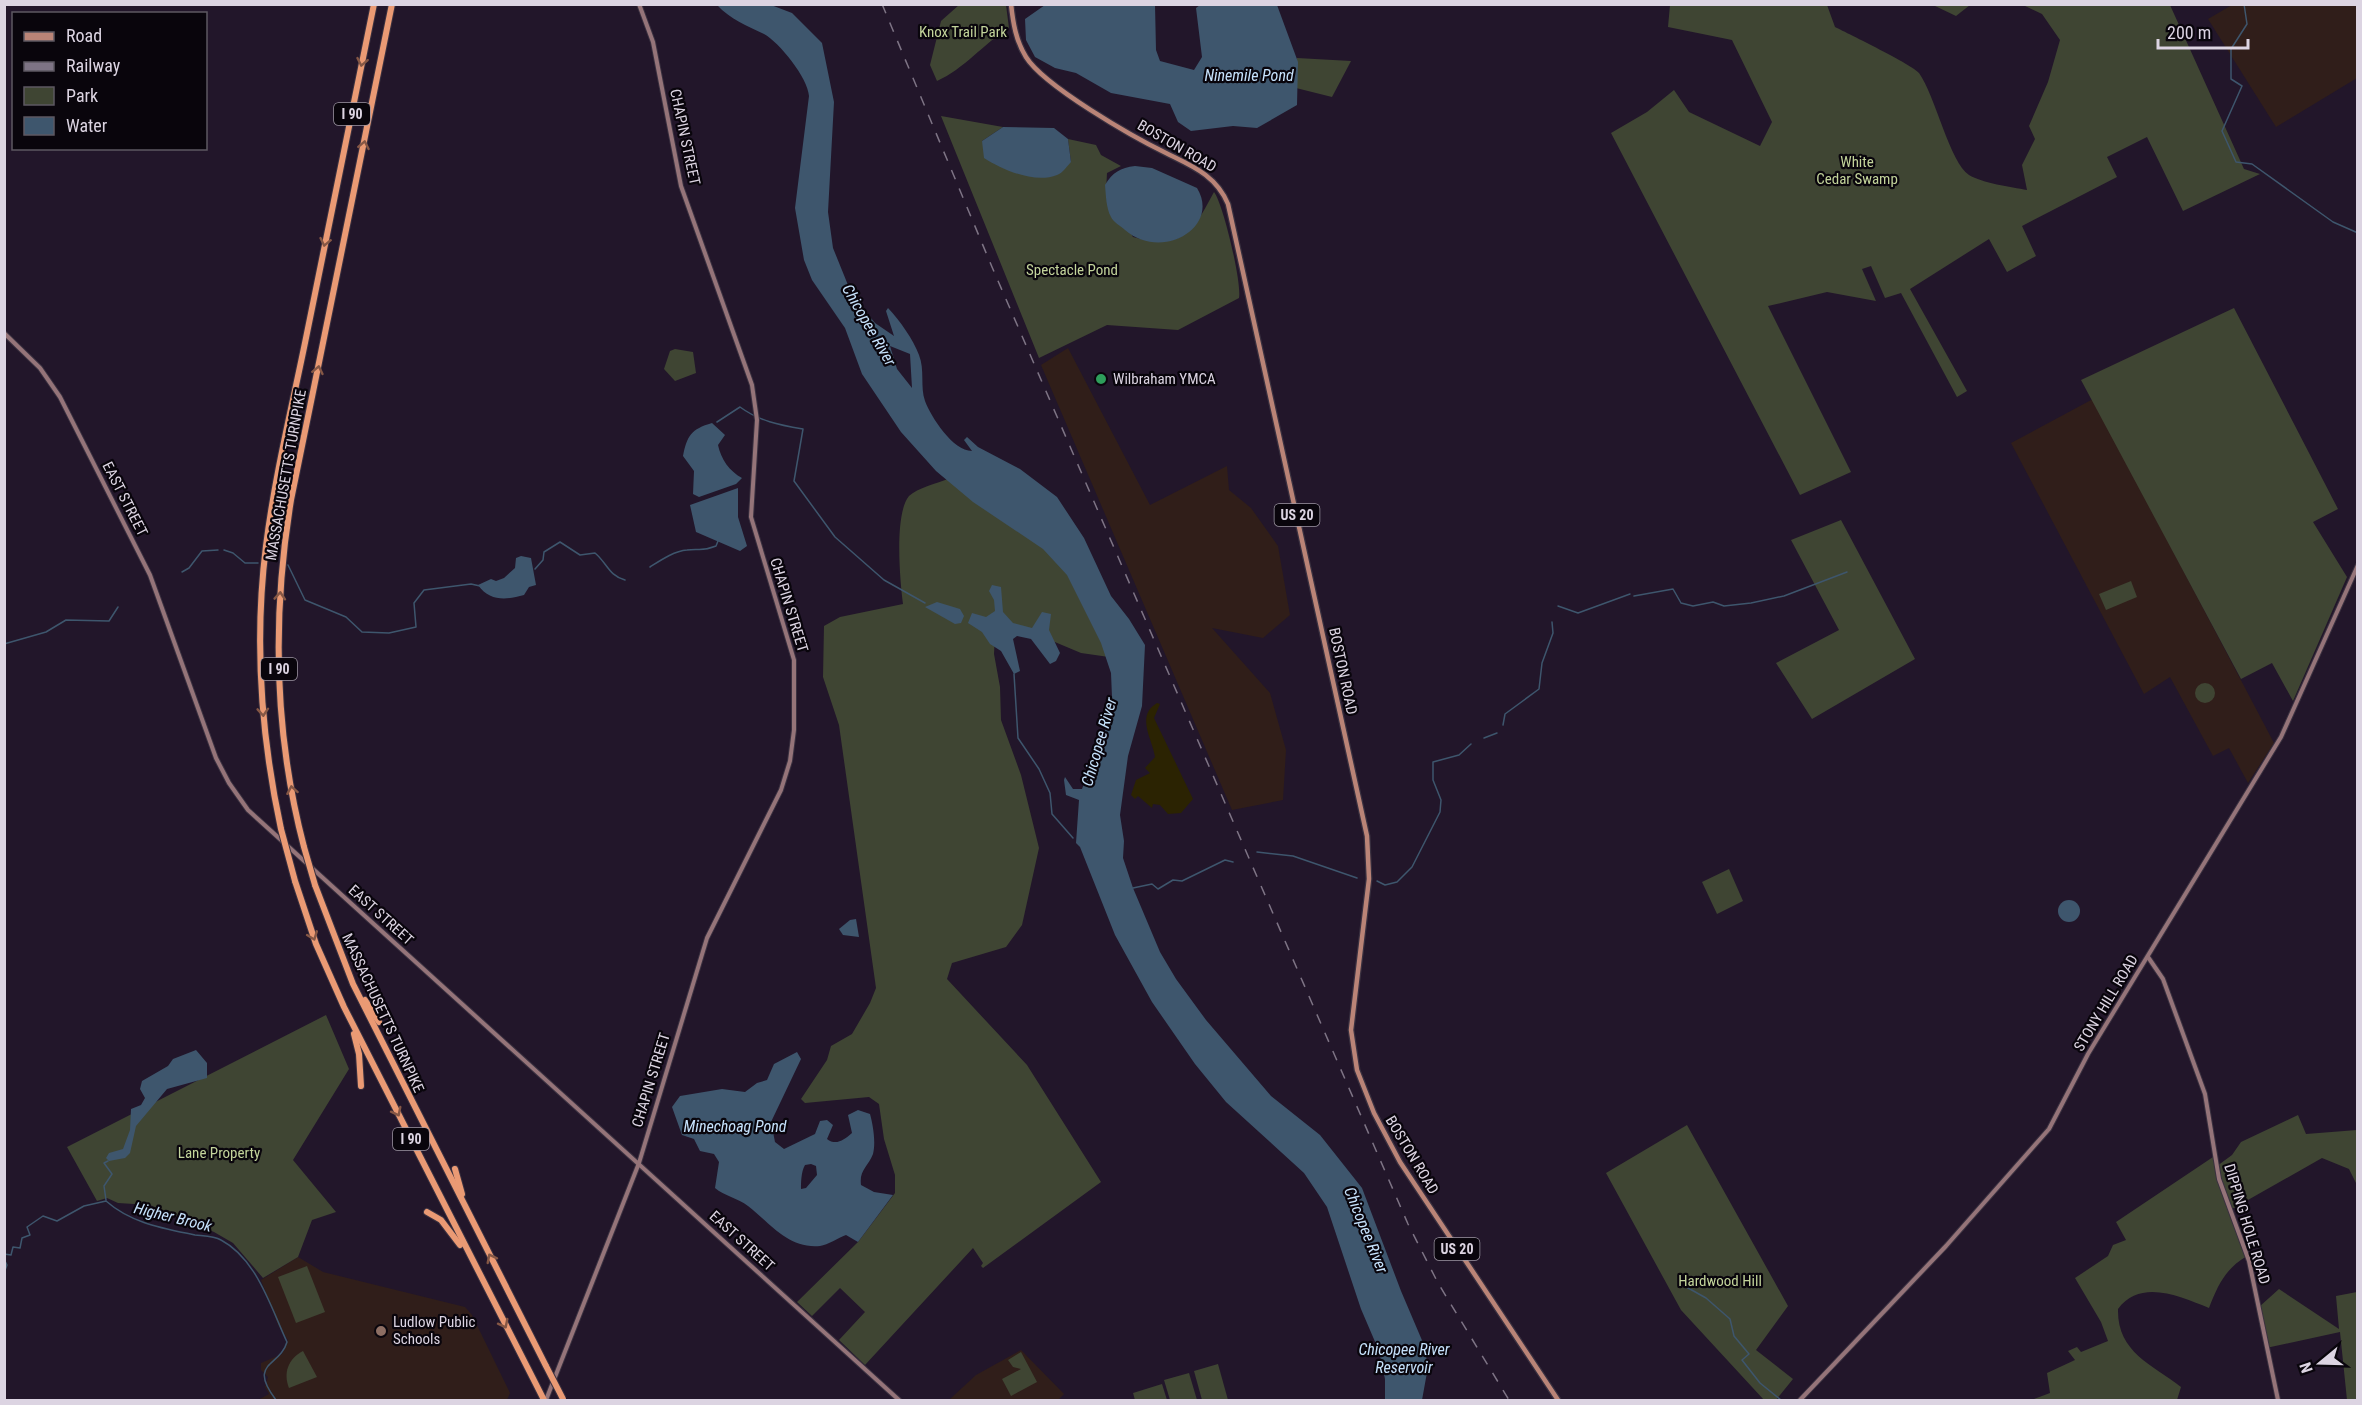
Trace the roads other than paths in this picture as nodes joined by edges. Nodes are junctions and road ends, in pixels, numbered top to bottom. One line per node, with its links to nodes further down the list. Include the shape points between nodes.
1 (374, 4): 9 (highway, MASSACHUSETTS TURNPIKE / I 90, one-way to 9, bridge, via 272,505 262,589 263,716 281,829 316,944)
2 (392, 4): 7 (highway, MASSACHUSETTS TURNPIKE / I 90, one-way to 2, bridge, via 304,847 288,770 279,678 280,596 291,500)
3 (639, 4): 12 (main road, CHAPIN STREET, via 653,42 681,186 752,385 757,418 751,517 794,660 795,717 790,761 773,809 707,938)
4 (1011, 4): 20 (main road, BOSTON ROAD / US 20, via 1019,45 1042,76 1144,142 1200,170 1215,182 1228,204 1367,836 1369,879 1351,1030 1355,1061 1374,1113 1400,1162)
5 (4, 333): 12 (main road, EAST STREET, via 44,373 72,419 150,575 216,758 243,803 281,842)
6 (2358, 565): 8 (main road, STONY HILL ROAD, via 2282,737)
7 (340, 953): 10 (highway); 15 (highway, MASSACHUSETTS TURNPIKE / I 90)
8 (2148, 957): 21 (main road, STONY HILL ROAD, via 2035,1148); 22 (main road, DIPPING HOLE ROAD, via 2163,979 2207,1100 2219,1179 2249,1262)
9 (346, 1011): 11 (highway, via 358,1047); 16 (highway, MASSACHUSETTS TURNPIKE / I 90, one-way to 16)
10 (379, 1022)
11 (361, 1086)
12 (639, 1163): 18 (main road, CHAPIN STREET); 19 (main road, EAST STREET)
13 (455, 1169): 15 (highway)
14 (427, 1212): 16 (highway, via 453,1234)
15 (477, 1230): 17 (highway, MASSACHUSETTS TURNPIKE / I 90, one-way to 15, bridge)
16 (488, 1291): 18 (highway, MASSACHUSETTS TURNPIKE / I 90, one-way to 18)
17 (563, 1400)
18 (545, 1401)
19 (899, 1401)
20 (1558, 1401)
21 (1800, 1401)
22 (2278, 1401)

